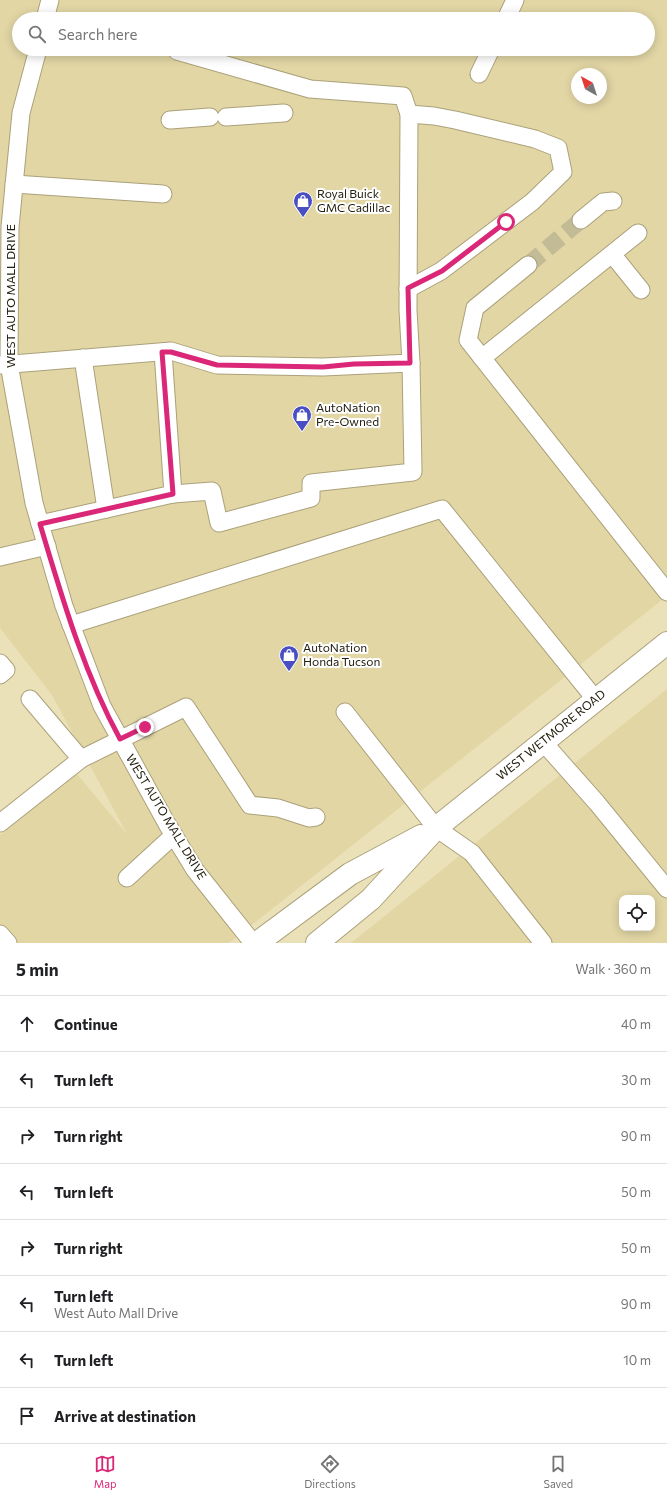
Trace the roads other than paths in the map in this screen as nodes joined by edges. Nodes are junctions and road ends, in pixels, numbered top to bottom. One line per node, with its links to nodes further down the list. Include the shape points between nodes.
1 (50, 0): 3 (street)
2 (516, 0): 4 (street)
3 (47, 12)
4 (510, 12)
5 (36, 56): 12 (street, WEST AUTO MALL DRIVE, via 21,114)
6 (195, 56): 10 (street, via 310,89 403,96)
7 (488, 56): 8 (street)
8 (479, 74)
9 (284, 113): 11 (street)
10 (409, 114): 20 (street); 20 (street, via 434,116 535,139 558,148 563,172 532,202 442,271)
11 (170, 120)
12 (14, 184): 13 (street); 17 (street, WEST AUTO MALL DRIVE)
13 (163, 194)
14 (613, 201): 15 (street, via 603,202)
15 (581, 220)
16 (638, 233): 18 (street)
17 (5, 254): 26 (street, WEST AUTO MALL DRIVE)
18 (612, 254): 21 (street); 24 (street)
19 (528, 265): 24 (street, via 475,308 468,340)
20 (408, 288): 25 (street)
21 (641, 290)
22 (162, 352): 23 (street); 25 (street, via 171,352 217,365 323,367); 27 (street)
23 (83, 358): 26 (street); 28 (street)
24 (482, 358): 32 (street)
25 (410, 363): 27 (street, via 413,472 312,483 311,498 218,523 212,491)
26 (5, 365): 29 (street, WEST AUTO MALL DRIVE)
27 (173, 494): 28 (street)
28 (106, 509): 29 (street)
29 (40, 524): 30 (street, WEST AUTO MALL DRIVE)
30 (47, 546): 31 (street); 33 (street, WEST AUTO MALL DRIVE)
31 (0, 556)
32 (667, 592)
33 (71, 625): 36 (street, via 442,509); 38 (street, WEST AUTO MALL DRIVE, via 102,706)
34 (667, 643): 36 (main road, WEST WETMORE ROAD)
35 (30, 699): 40 (street)
36 (596, 700): 39 (main road, WEST WETMORE ROAD)
37 (345, 712): 43 (street)
38 (120, 739): 40 (street); 41 (street, via 186,707 250,805 278,808); 44 (street, WEST AUTO MALL DRIVE)
39 (543, 742): 43 (main road, WEST WETMORE ROAD); 46 (street)
40 (82, 759): 42 (street)
41 (316, 818)
42 (0, 823)
43 (436, 828): 50 (main road, WEST WETMORE ROAD, via 350,874); 51 (main road, WEST WETMORE ROAD, via 371,899); 52 (street, via 472,853)
44 (174, 835): 45 (street); 49 (street, WEST AUTO MALL DRIVE, via 195,870)
45 (127, 878)
46 (667, 889)
47 (0, 934): 48 (street)
48 (8, 943)
49 (253, 943)
50 (258, 943)
51 (317, 943)
52 (543, 943)

